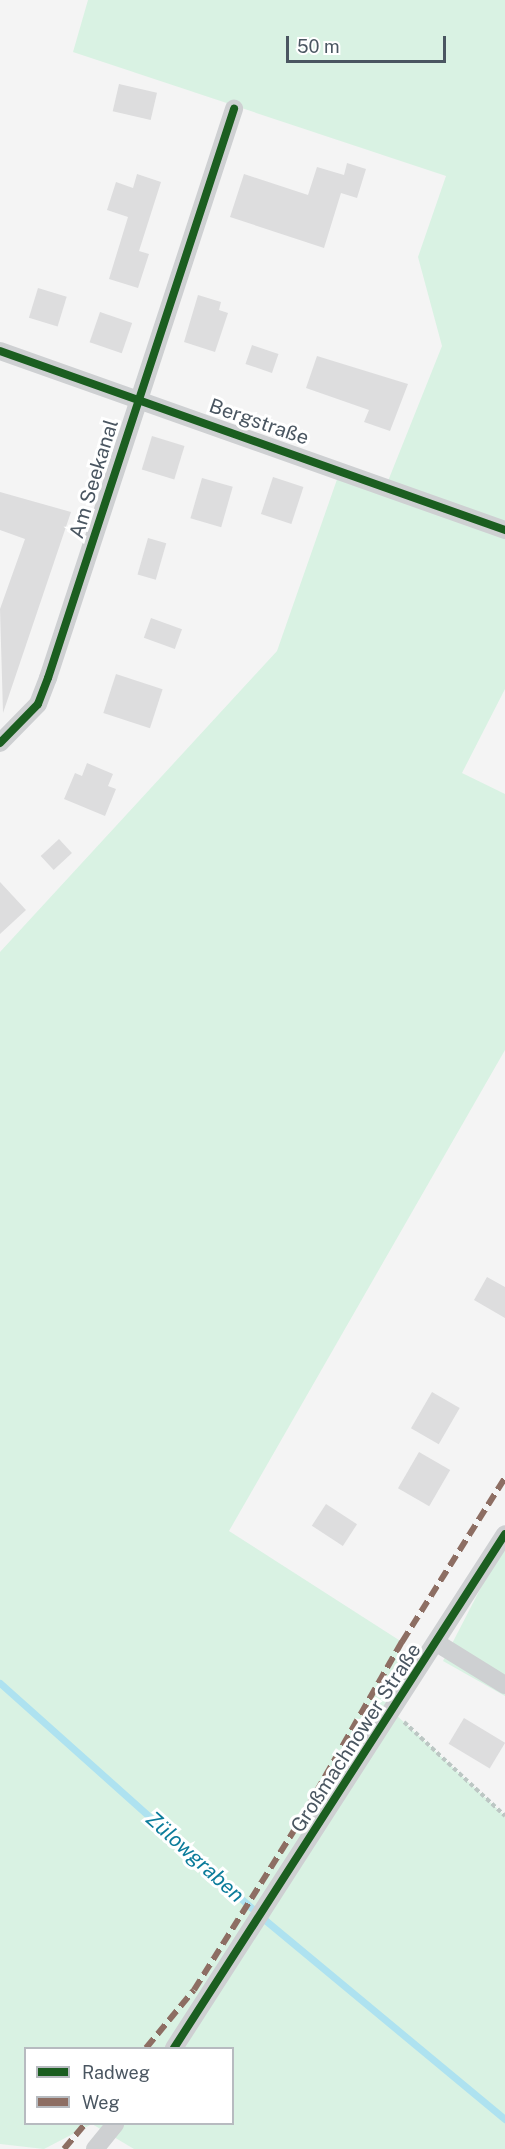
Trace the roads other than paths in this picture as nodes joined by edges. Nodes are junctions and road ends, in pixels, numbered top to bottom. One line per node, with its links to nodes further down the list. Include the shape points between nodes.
1 (234, 109): 3 (street, Am Seekanal)
2 (0, 351): 3 (street, Bergstraße)
3 (137, 397): 4 (street, Bergstraße); 5 (street, Am Seekanal, via 38,704)
4 (505, 530)
5 (0, 743)
6 (505, 1534): 7 (street, Großmachnower Straße)
7 (437, 1643): 8 (street); 9 (street, Großmachnower Straße)
8 (505, 1685)
9 (175, 2047)
10 (114, 2125): 11 (street)
11 (95, 2149)

